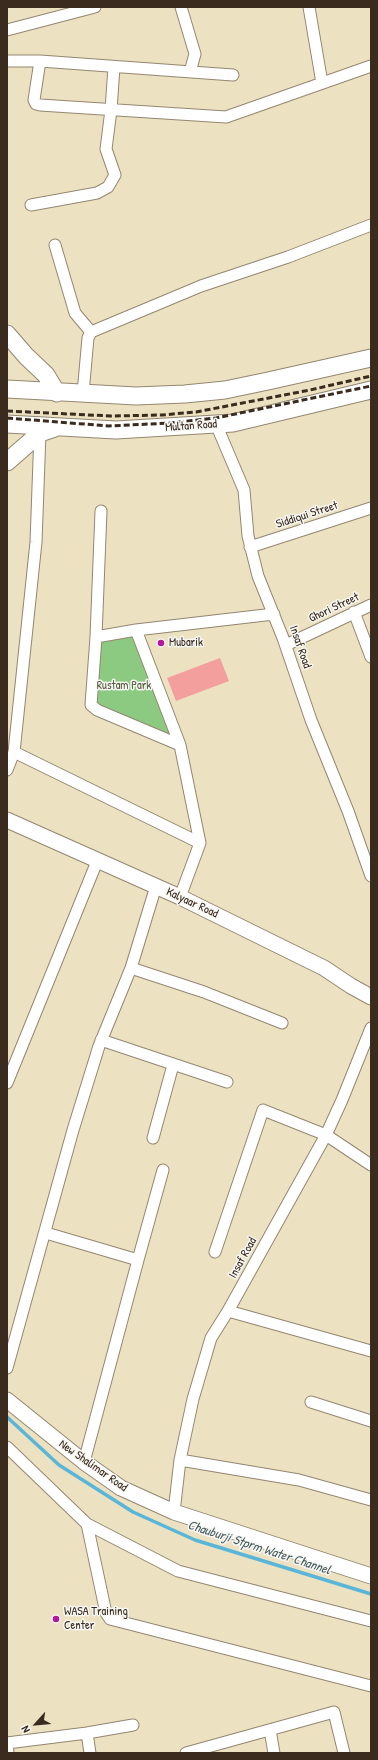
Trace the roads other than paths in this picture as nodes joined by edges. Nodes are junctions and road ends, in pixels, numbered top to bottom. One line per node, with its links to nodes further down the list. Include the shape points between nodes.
1 (95, 7): 4 (street)
2 (181, 7): 10 (street, via 195,54)
3 (309, 7): 12 (street)
4 (66, 11): 5 (street)
5 (7, 30)
6 (7, 60): 7 (street)
7 (40, 61): 9 (street); 13 (street, via 34,100 36,104)
8 (371, 66): 12 (street)
9 (114, 67): 10 (street); 13 (street)
10 (190, 72): 11 (street)
11 (233, 75)
12 (322, 83): 13 (street, via 226,117)
13 (111, 110): 14 (street, via 106,149 115,175 108,187 97,193)
14 (31, 204)
15 (371, 225): 17 (street, via 202,286)
16 (55, 245): 17 (street, via 75,313)
17 (91, 332): 23 (street, via 88,338)
18 (7, 334): 22 (main road, via 46,375)
19 (371, 358): 23 (main road, via 225,390 159,396)
20 (7, 389): 22 (main road)
21 (371, 390): 25 (main road, Multan Road, via 233,423)
22 (57, 393): 23 (main road)
23 (83, 393)
24 (7, 424): 26 (main road, Multan Road)
25 (216, 424): 26 (main road, Multan Road, via 116,430); 31 (street, Insaf Road, via 244,490)
26 (59, 427): 27 (main road)
27 (40, 433): 28 (main road); 40 (street, via 36,542)
28 (7, 462)
29 (371, 508): 31 (street, Siddiqui Street)
30 (101, 511): 36 (street)
31 (250, 547): 34 (street, Insaf Road, via 258,576)
32 (371, 605): 33 (street, Ghori Street)
33 (354, 612): 37 (street, Ghori Street); 38 (street)
34 (274, 614): 35 (street); 37 (street, Insaf Road)
35 (136, 630): 36 (street); 39 (street)
36 (96, 637): 39 (street, via 91,705 97,710)
37 (286, 645): 45 (street, Insaf Road, via 311,720)
38 (371, 657)
39 (180, 745): 43 (street)
40 (14, 752): 41 (street); 43 (street)
41 (7, 770)
42 (7, 820): 44 (street, Kalyaar Road)
43 (200, 842): 47 (street)
44 (98, 859): 46 (street, Kalyaar Road); 55 (street)
45 (371, 876)
46 (156, 886): 47 (street, Kalyaar Road); 48 (street)
47 (180, 897): 49 (street, Kalyaar Road, via 324,968)
48 (131, 968): 50 (street, via 204,992); 52 (street)
49 (371, 997)
50 (282, 1023)
51 (371, 1028): 56 (street, Insaf Road)
52 (101, 1040): 53 (street); 60 (street, via 73,1130)
53 (173, 1065): 54 (street); 57 (street)
54 (227, 1082)
55 (7, 1083)
56 (326, 1135): 58 (street); 61 (street, via 263,1110); 63 (street, Insaf Road)
57 (153, 1138)
58 (371, 1165)
59 (163, 1170): 62 (street)
60 (46, 1233): 62 (street); 65 (street)
61 (215, 1252)
62 (138, 1260): 71 (street)
63 (228, 1311): 64 (street); 70 (street, Insaf Road, via 211,1338 193,1399)
64 (371, 1351)
65 (7, 1368)
66 (7, 1400): 71 (street, New Shalimar Road)
67 (311, 1402): 68 (street)
68 (371, 1421)
69 (7, 1447): 74 (street)
70 (180, 1460): 72 (street, via 299,1480); 73 (street, Insaf Road)
71 (84, 1462): 73 (street, New Shalimar Road, via 121,1488)
72 (371, 1500)
73 (174, 1512): 75 (street, New Shalimar Road)
74 (86, 1524): 76 (street, via 178,1571); 77 (street, via 106,1613 110,1619)
75 (371, 1576)
76 (371, 1621)
77 (371, 1686)
78 (133, 1725): 80 (street)
79 (270, 1730): 84 (street); 85 (street); 86 (street, via 334,1712)
80 (87, 1733): 81 (street); 83 (street)
81 (7, 1743): 82 (street)
82 (8, 1753)
83 (90, 1753)
84 (186, 1753)
85 (274, 1753)
86 (344, 1753)

